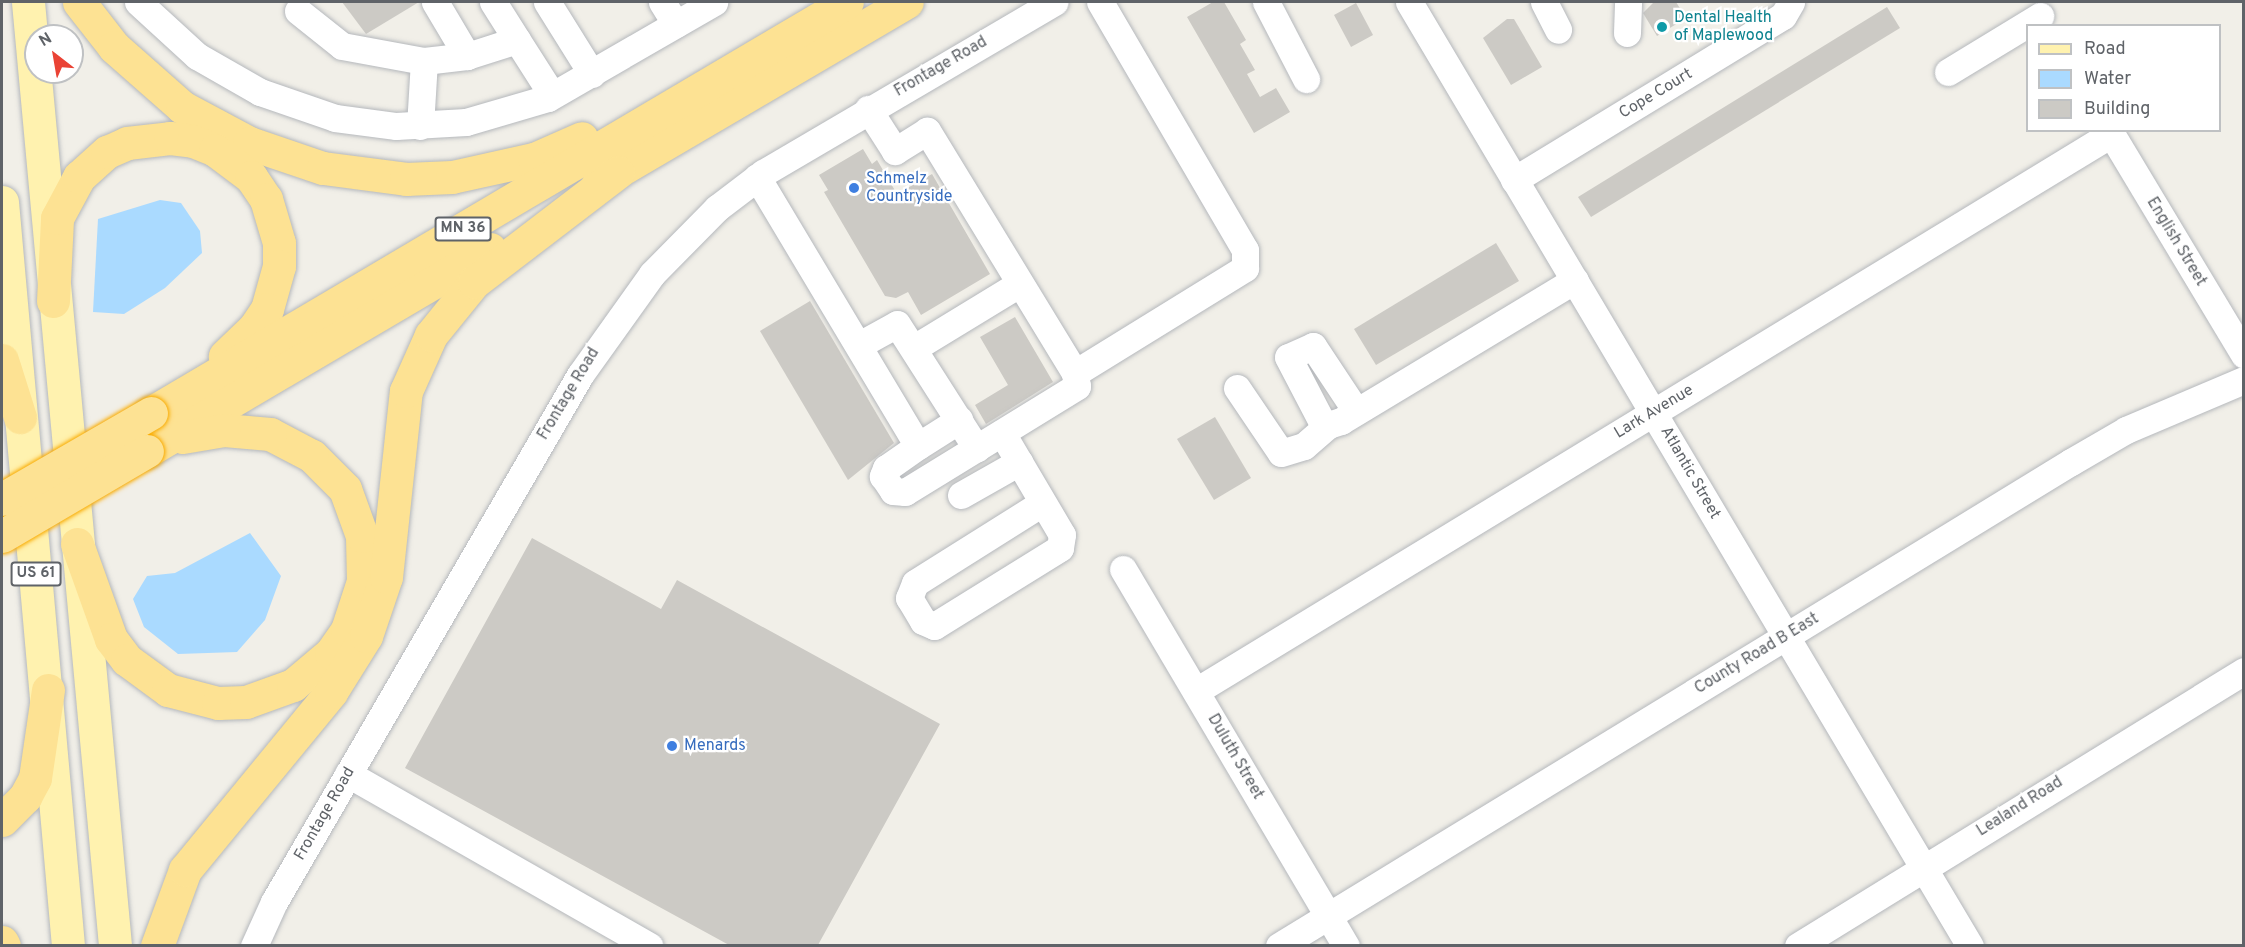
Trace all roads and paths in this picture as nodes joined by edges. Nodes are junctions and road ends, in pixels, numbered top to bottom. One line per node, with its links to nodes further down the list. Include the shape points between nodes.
1 (28, 2): 42 (main road, US 61)
2 (79, 2): 26 (highway, via 146,79 215,128 323,168 406,179 471,174 534,159)
3 (435, 2): 27 (street)
4 (493, 2): 25 (street)
5 (662, 2): 22 (street)
6 (714, 2): 22 (street)
7 (842, 2): 21 (highway)
8 (847, 2): 21 (highway, MN 36)
9 (907, 2): 36 (highway, MN 36)
10 (1054, 2): 33 (street, Frontage Road)
11 (1100, 2): 47 (street, via 1245,250 1245,268)
12 (1266, 2): 31 (street)
13 (1409, 2): 38 (street, Atlantic Street)
14 (1545, 2): 23 (street)
15 (1628, 2): 24 (street)
16 (1791, 2): 38 (street, Cope Court, via 1783,16)
17 (150, 5): 34 (street, via 197,56 260,92 335,118)
18 (559, 6): 30 (street)
19 (298, 11): 28 (street, via 342,46)
20 (2039, 14): 29 (street)
21 (812, 22): 26 (highway, MN 36)
22 (676, 24): 30 (street)
23 (1558, 30)
24 (1627, 33)
25 (517, 40): 27 (street); 32 (street)
26 (775, 44): 56 (highway, MN 36)
27 (467, 56): 28 (street)
28 (424, 61): 34 (street)
29 (1948, 72)
30 (592, 74): 32 (street)
31 (1306, 79)
32 (552, 95): 34 (street, via 501,114)
33 (868, 109): 37 (street, Frontage Road); 41 (street, via 895,152 927,131)
34 (420, 126)
35 (2110, 132): 45 (street, English Street); 51 (street, Lark Avenue)
36 (618, 172): 56 (highway, MN 36); 78 (highway, via 474,282 431,335 416,363 404,401 387,577 366,636 331,692 185,870 171,898)
37 (757, 177): 43 (street); 70 (street, Frontage Road, via 682,241 600,343)
38 (1514, 180): 40 (street, Atlantic Street)
39 (2, 202): 52 (main road, US 61)
40 (1575, 280): 50 (street); 51 (street, Atlantic Street)
41 (1019, 284): 44 (street); 47 (street)
42 (54, 300): 56 (highway, via 57,218 79,177 107,152 149,138 193,141 234,162 251,177 266,200 279,243 279,266 267,309 241,343); 64 (main road, US 61)
43 (859, 345): 44 (street, via 897,324); 57 (street)
44 (914, 348): 53 (street)
45 (2244, 354)
46 (2, 360): 52 (highway)
47 (1075, 373): 55 (street, via 1077,386)
48 (2244, 380): 66 (street, County Road B East, via 2126,430)
49 (1237, 388): 54 (street, via 1281,453 1304,446)
50 (1356, 411): 54 (street); 54 (street, via 1324,358 1313,346 1301,348 1288,357 1290,369)
51 (1654, 412): 66 (street, Atlantic Street); 69 (street, Lark Avenue)
52 (20, 417): 68 (main road, US 61)
53 (959, 420): 57 (street); 58 (street)
54 (1328, 425)
55 (1002, 433): 58 (street); 59 (street)
56 (154, 435): 61 (highway, MN 36, bridge); 63 (highway, MN 36, bridge); 64 (highway, via 224,430 270,434 312,456 345,489 362,536 363,581 347,630 331,653 293,686 246,702 218,703 168,690 127,660 111,639)
57 (918, 446): 58 (street, via 886,468 884,476 893,491 905,492)
58 (977, 449)
59 (1019, 462): 60 (street); 62 (street)
60 (961, 495)
61 (2, 499)
62 (1042, 503): 62 (street, via 1062,536 1060,548 934,626 923,621 909,598 915,583)
63 (2, 536)
64 (77, 544): 74 (main road, US 61)
65 (1123, 569): 69 (street, Duluth Street)
66 (1785, 637): 72 (street, Atlantic Street); 73 (street, County Road B East)
67 (2244, 671): 72 (street, Lealand Road)
68 (48, 690): 71 (highway, via 35,778 25,796); 77 (main road, US 61)
69 (1196, 691): 73 (street, Duluth Street)
70 (348, 774): 79 (street, Frontage Road); 80 (street)
71 (2, 820)
72 (1923, 868): 83 (street, Lealand Road); 84 (street, Atlantic Street)
73 (1327, 916): 81 (street, County Road B East); 82 (street, Duluth Street)
74 (114, 933)
75 (2, 942): 76 (highway)
76 (4, 945)
77 (68, 945)
78 (157, 945)
79 (254, 945)
80 (649, 945)
81 (1279, 945)
82 (1346, 945)
83 (1798, 945)
84 (1970, 945)

